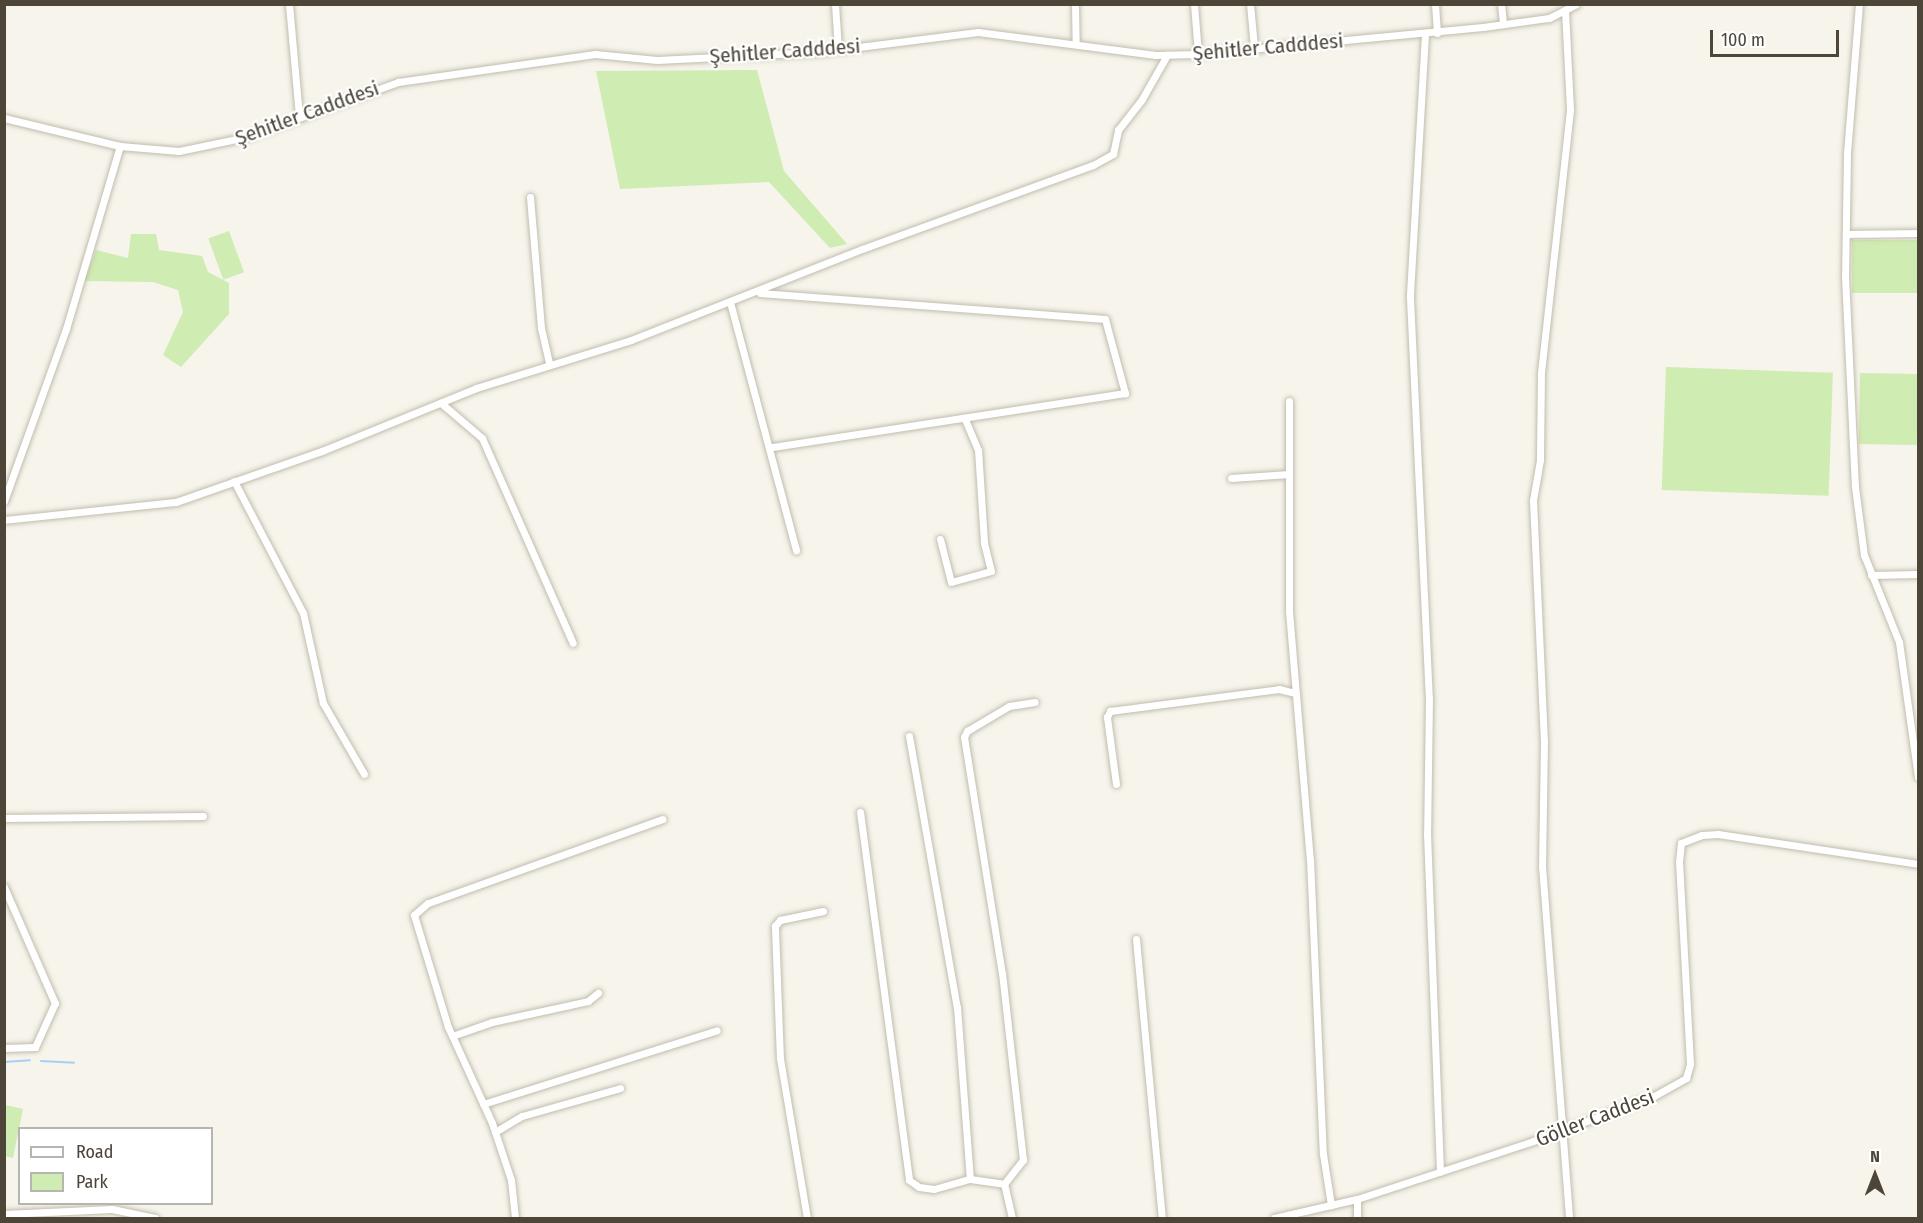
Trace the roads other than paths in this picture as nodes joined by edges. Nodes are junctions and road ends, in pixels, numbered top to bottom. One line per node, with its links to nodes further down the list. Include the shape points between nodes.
1 (289, 4): 19 (street)
2 (835, 4): 16 (street)
3 (1075, 4): 14 (street)
4 (1194, 4): 17 (street)
5 (1250, 4): 15 (street)
6 (1435, 4): 12 (street)
7 (1501, 4): 11 (street)
8 (1576, 4): 10 (street, Şehitler Cadddesi)
9 (1859, 4): 24 (street, via 1846,154)
10 (1565, 10): 11 (street, Şehitler Cadddesi, via 1549,18); 62 (street, via 1570,110 1541,374 1540,460 1533,500 1544,742 1542,866)
11 (1503, 24): 12 (street, Şehitler Cadddesi)
12 (1437, 33): 13 (street, Şehitler Cadddesi)
13 (1425, 34): 15 (street, Şehitler Cadddesi); 64 (street, via 1410,298 1429,698 1427,833)
14 (1076, 44): 16 (street, Şehitler Cadddesi, via 978,32); 18 (street, Şehitler Cadddesi)
15 (1254, 47): 17 (street, Şehitler Cadddesi)
16 (838, 49): 19 (street, Şehitler Cadddesi, via 657,60 595,54 398,82)
17 (1198, 54): 18 (street, Şehitler Cadddesi)
18 (1167, 55): 25 (street, via 1142,99 1118,130 1113,154 1034,189 862,249)
19 (298, 117): 21 (street, Şehitler Cadddesi, via 246,137 197,149 154,152)
20 (4, 118): 21 (street, Şehitler Cadddesi)
21 (120, 146): 35 (street, via 66,329)
22 (530, 197): 27 (street, via 541,328)
23 (1918, 232): 24 (street)
24 (1846, 234): 40 (street, via 1845,316 1855,486)
25 (758, 292): 26 (street); 30 (street, via 1105,319 1125,393)
26 (730, 302): 27 (street, via 631,340); 31 (street)
27 (549, 364): 29 (street)
28 (1289, 401): 32 (street)
29 (441, 403): 34 (street); 41 (street, via 482,438)
30 (964, 418): 31 (street); 37 (street, via 978,450 984,542 991,571 951,582)
31 (771, 447): 38 (street)
32 (1289, 474): 33 (street); 42 (street, via 1289,610)
33 (1231, 478)
34 (234, 481): 36 (street, via 176,502); 45 (street, via 303,613 323,703)
35 (4, 501)
36 (4, 520)
37 (940, 539)
38 (796, 550)
39 (1918, 574): 40 (street)
40 (1871, 575): 46 (street, via 1899,642)
41 (573, 643)
42 (1296, 693): 47 (street, via 1279,688 1110,711 1108,734); 68 (street, via 1310,859 1323,1154)
43 (1035, 702): 66 (street, via 1010,706 967,731 964,737 1002,974 1023,1160)
44 (909, 736): 65 (street, via 957,1007)
45 (364, 774)
46 (1918, 777)
47 (1116, 784)
48 (860, 812): 65 (street, via 909,1180 919,1187 934,1189)
49 (203, 816): 50 (street)
50 (4, 818)
51 (662, 819): 58 (street, via 418,908 414,925)
52 (1918, 864): 62 (street, Göller Caddesi, via 1736,836 1702,835 1682,843 1679,862 1690,1064 1686,1078 1654,1096)
53 (4, 887): 59 (street, via 55,1003 35,1047)
54 (823, 911): 72 (street, via 780,920 775,926 780,1059)
55 (1136, 939): 74 (street)
56 (598, 993): 58 (street, via 588,1000 492,1022)
57 (717, 1030): 61 (street)
58 (452, 1036): 61 (street)
59 (4, 1048)
60 (620, 1088): 63 (street, via 522,1116)
61 (483, 1104): 63 (street)
62 (1563, 1130): 64 (street, Göller Caddesi); 77 (street)
63 (495, 1132): 71 (street, via 511,1180)
64 (1440, 1172): 67 (street, Göller Caddesi)
65 (970, 1179): 66 (street)
66 (1004, 1184): 73 (street)
67 (1358, 1199): 68 (street, Göller Caddesi); 76 (street)
68 (1331, 1205): 75 (street, Göller Caddesi)
69 (4, 1214): 70 (street, via 112,1209)
70 (155, 1218)
71 (515, 1218)
72 (807, 1218)
73 (1012, 1218)
74 (1162, 1218)
75 (1274, 1218)
76 (1357, 1218)
77 (1569, 1218)

